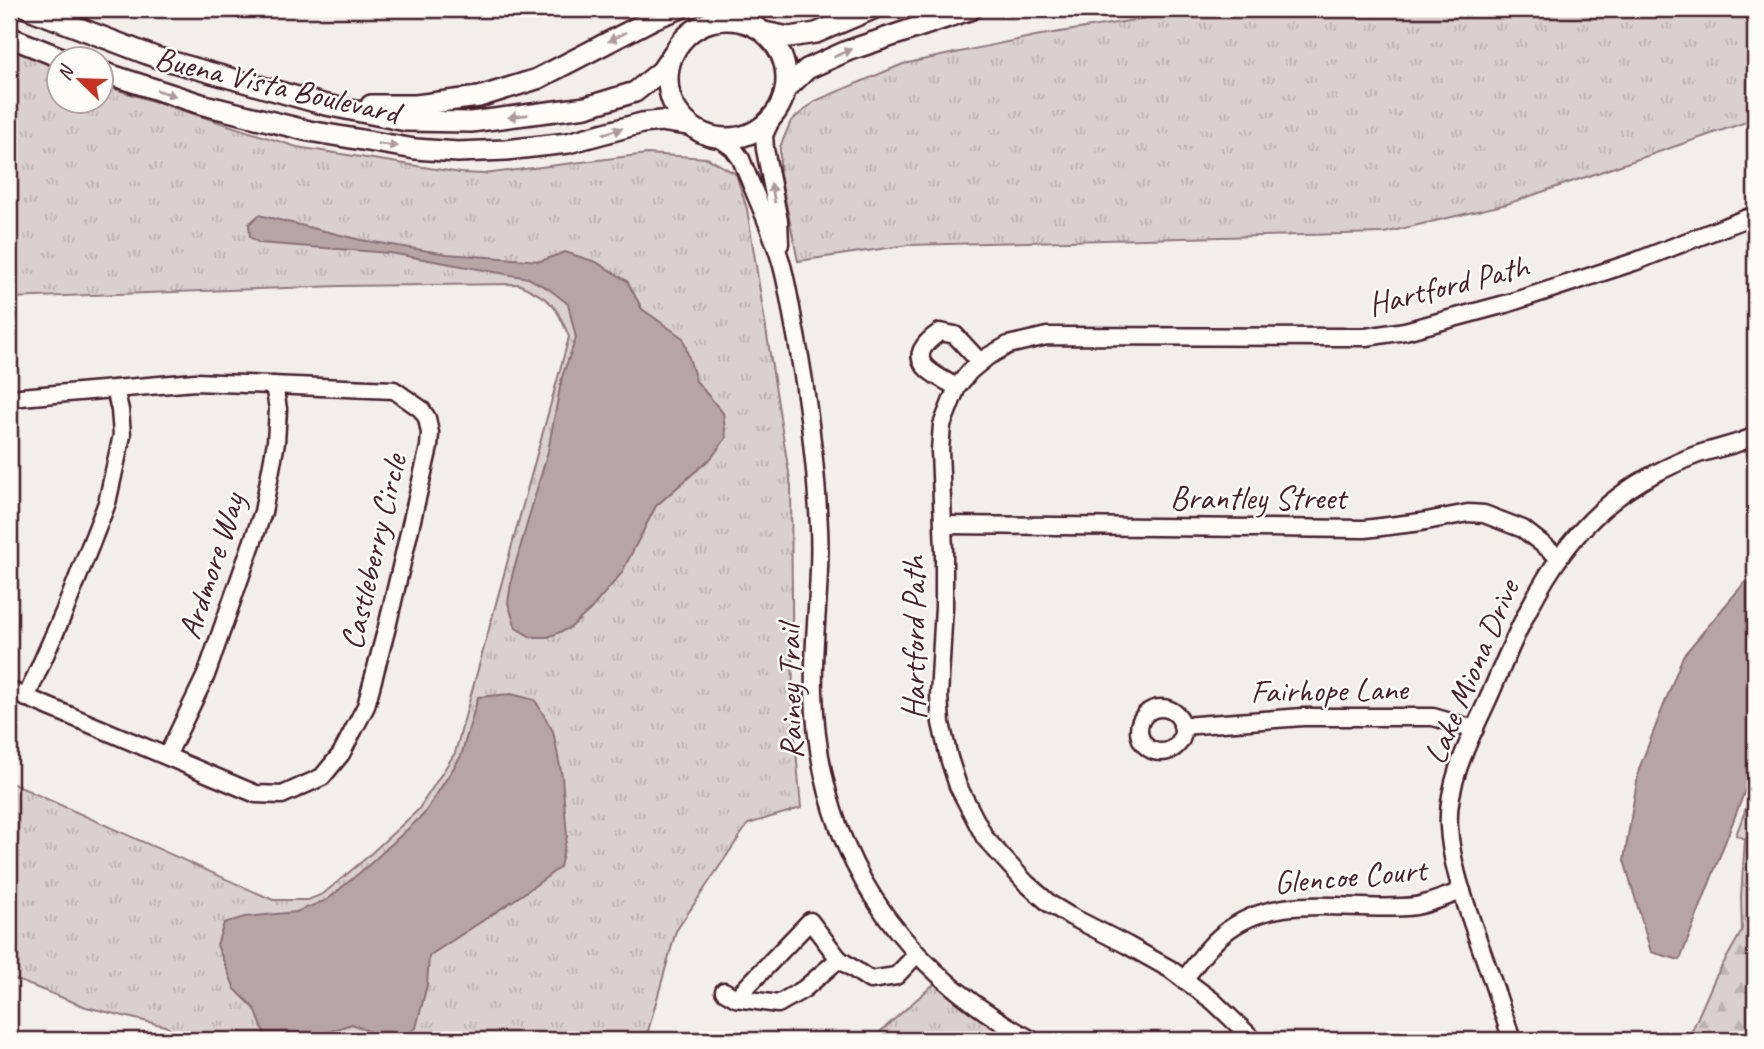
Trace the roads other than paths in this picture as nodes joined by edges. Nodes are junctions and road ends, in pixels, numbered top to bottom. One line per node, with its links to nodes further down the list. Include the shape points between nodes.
1 (29, 9): 11 (main road, Buena Vista Boulevard, via 155,57)
2 (679, 9): 11 (main road, one-way to 11, via 537,79 479,97 416,105)
3 (873, 9): 5 (main road, via 816,33 789,37)
4 (972, 9): 10 (main road, one-way to 4, via 807,69 847,51)
5 (764, 32): 8 (main road, via 725,20 705,24 687,35); 10 (main road, via 778,48)
6 (9, 37): 7 (main road)
7 (46, 52)
8 (674, 52): 11 (main road, Buena Vista Boulevard, one-way to 11, via 661,71 635,92 586,107 471,122 407,121); 13 (main road, via 668,75 671,99)
9 (116, 77): 13 (main road, Buena Vista Boulevard, one-way to 13, via 296,128 415,149 506,150 568,143 642,123)
10 (786, 89): 12 (main road)
11 (326, 105)
12 (772, 118): 14 (main road, via 757,131); 16 (street, Rainey Trail, one-way to 12, via 764,135)
13 (689, 125): 14 (main road)
14 (719, 138): 16 (street, Rainey Trail, via 741,159)
15 (1755, 215): 17 (street, Hartford Path, via 1562,287 1385,335 1047,336 1007,345)
16 (781, 261): 31 (street, Rainey Trail, via 804,380 815,472 819,577 813,689 822,773 836,821 861,877)
17 (980, 362): 19 (street, Hartford Path); 19 (street, via 955,335 940,332 927,341 922,364 928,373)
18 (274, 386): 20 (street, Castleberry Circle, via 195,382); 29 (street, Ardmore Way, via 276,442 263,512 206,675); 29 (street, Castleberry Circle, via 394,390 427,418 429,447 366,706 341,754 322,777 282,795 256,794)
19 (957, 387): 23 (street, Hartford Path, via 942,425)
20 (115, 389): 21 (street, Castleberry Circle); 26 (street, via 122,435 107,503)
21 (9, 398)
22 (1755, 436): 24 (street, Lake Miona Drive, via 1654,474 1601,512)
23 (943, 525): 24 (street, Brantley Street, via 1365,528 1468,513 1511,523); 33 (street, Hartford Path, via 941,723 969,810 1003,860 1049,904)
24 (1559, 557): 28 (street, Lake Miona Drive, via 1529,605)
25 (9, 690): 26 (street, Castleberry Circle)
26 (26, 698): 29 (street, Castleberry Circle)
27 (1182, 726): 28 (street, Fairhope Lane, via 1303,717 1433,717)
28 (1475, 729): 30 (street, Lake Miona Drive, via 1453,785 1449,823)
29 (167, 757)
30 (1462, 891): 33 (street, Glencoe Court, via 1418,905 1273,910 1223,934); 36 (street, Lake Miona Drive)
31 (918, 954): 32 (street, via 896,976 870,980); 34 (street, Rainey Trail, via 983,1012)
32 (839, 959): 32 (street, via 810,920 730,994 778,1004)
33 (1184, 980): 35 (street, Hartford Path)
34 (1032, 1040)
35 (1254, 1040)
36 (1512, 1040)

